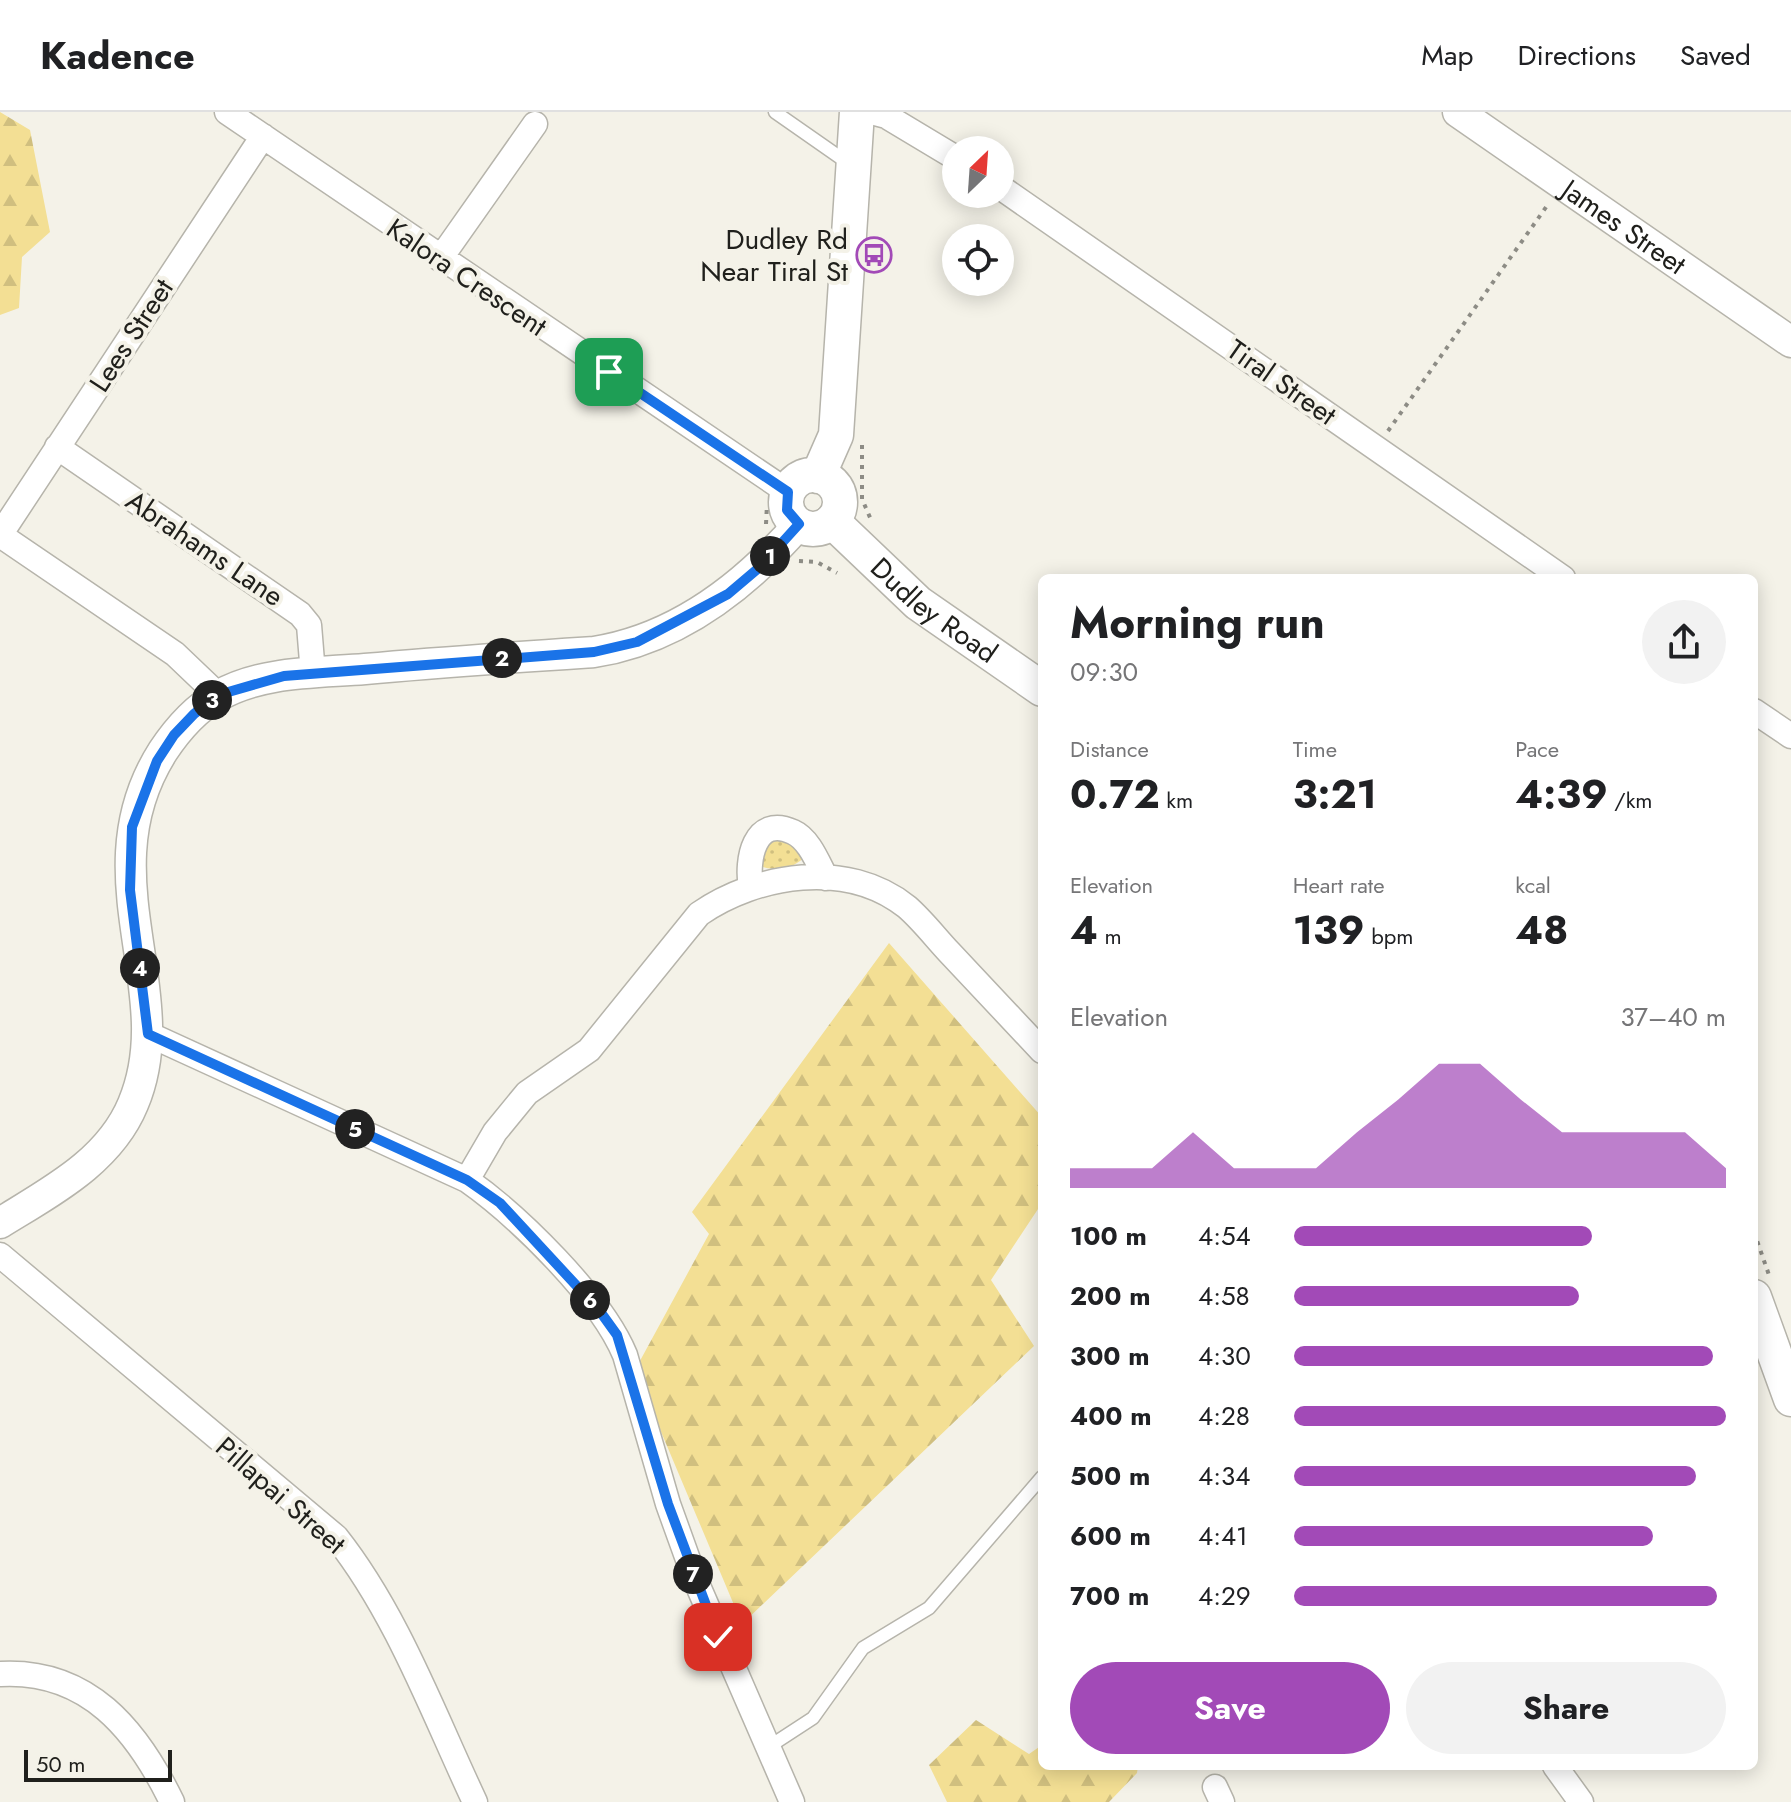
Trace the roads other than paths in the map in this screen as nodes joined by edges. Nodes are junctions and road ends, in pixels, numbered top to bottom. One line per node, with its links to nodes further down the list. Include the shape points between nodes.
1 (227, 112): 7 (street, Kalora Crescent)
2 (775, 112): 9 (lane)
3 (857, 112): 9 (main road)
4 (871, 112): 8 (street)
5 (1464, 114): 12 (street, James Street)
6 (535, 124): 11 (street)
7 (263, 136): 11 (street, Kalora Crescent); 13 (street, Lees Street)
8 (942, 150)
9 (853, 166): 14 (main road, via 836,435)
10 (1014, 197): 19 (street, Tiral Street)
11 (440, 259): 15 (street, Kalora Crescent)
12 (1791, 342)
13 (57, 447): 18 (street, Lees Street); 20 (street, Abrahams Lane, via 300,614 309,625)
14 (818, 476): 15 (main road, via 802,478); 16 (main road, via 835,486 840,498)
15 (778, 498): 17 (main road)
16 (832, 521): 17 (main road, via 818,529); 21 (main road, Dudley Road, via 918,603)
17 (799, 524): 20 (street, via 728,594 637,642 594,652)
18 (0, 535): 22 (street, via 175,654)
19 (1557, 574)
20 (313, 674): 22 (street, via 284,676)
21 (1038, 686)
22 (218, 695): 27 (street, via 174,735 144,789 132,827 130,890)
23 (1758, 714): 24 (street)
24 (1791, 736)
25 (826, 878): 26 (street); 26 (street, via 801,838 773,830 757,839 748,856); 28 (street, via 878,889 907,907)
26 (751, 887): 29 (street, via 720,899 691,922 589,1050 527,1093 495,1132)
27 (148, 1034): 29 (street); 30 (street, via 133,1106 106,1144 74,1176)
28 (1038, 1047)
29 (467, 1180): 36 (street, via 500,1203 617,1335 695,1579)
30 (0, 1223)
31 (0, 1255): 39 (street, Pillapai Street, via 336,1537 381,1605)
32 (1758, 1308): 33 (main road)
33 (1791, 1399)
34 (1038, 1482): 36 (lane, via 929,1608 863,1648 813,1718)
35 (0, 1674): 38 (street, via 47,1678 108,1710 150,1757)
36 (767, 1748): 40 (street)
37 (1558, 1770): 41 (street)
38 (172, 1802)
39 (475, 1802)
40 (792, 1802)
41 (1581, 1802)

